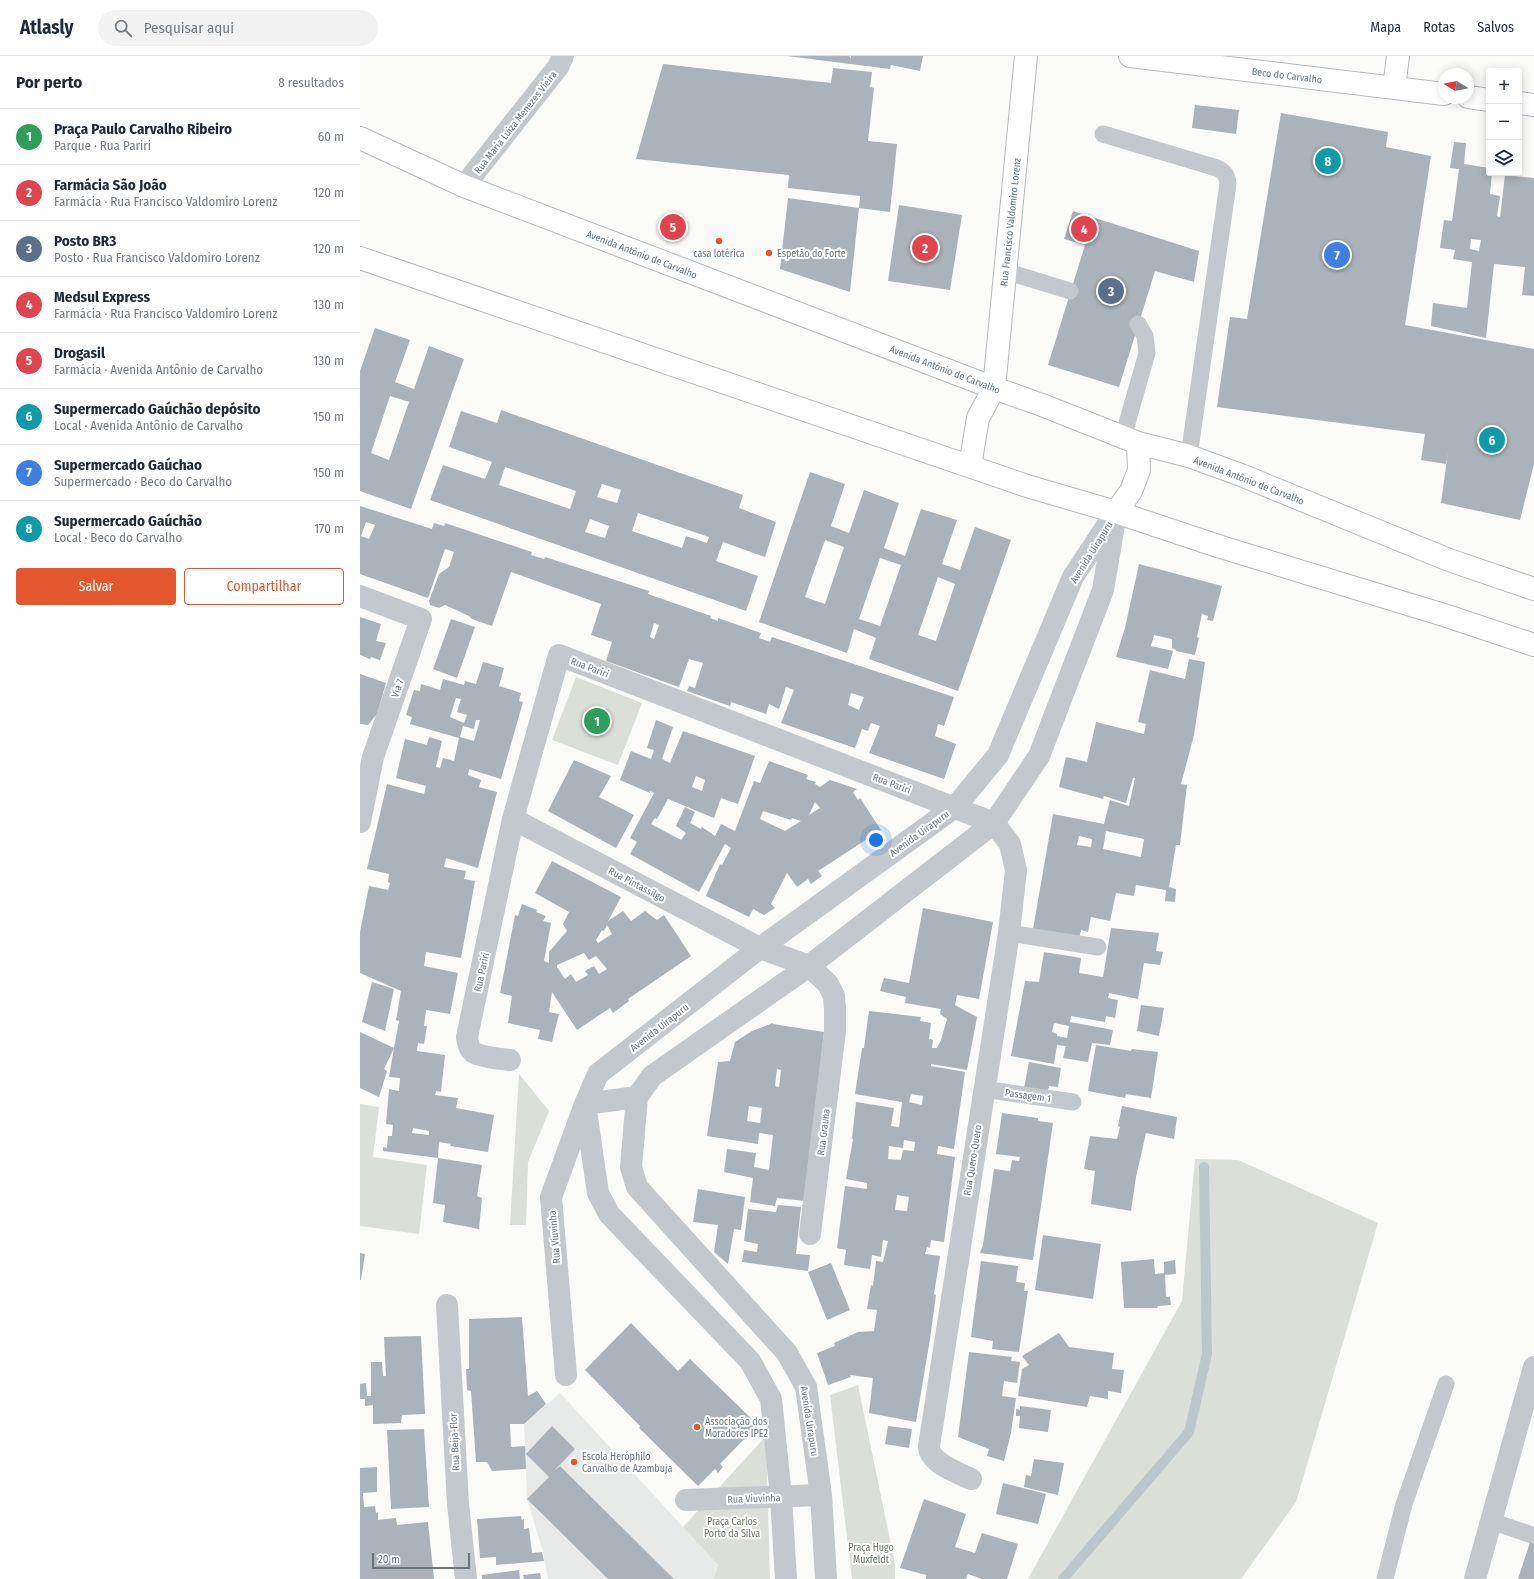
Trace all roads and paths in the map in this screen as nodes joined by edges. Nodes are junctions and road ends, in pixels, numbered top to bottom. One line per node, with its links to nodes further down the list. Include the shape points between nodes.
1 (564, 56): 13 (street, Rua Maria Luiza Menezes Vieira)
2 (1026, 56): 15 (main road, Rua Francisco Valdomiro Lorenz)
3 (1130, 56): 5 (main road, Beco do Carvalho)
4 (1398, 56): 5 (main road)
5 (1394, 88): 6 (main road, Beco do Carvalho)
6 (1438, 93)
7 (1474, 98): 8 (main road)
8 (1486, 100)
9 (1522, 103): 10 (main road)
10 (1534, 105)
11 (1102, 134): 20 (lane, via 1217,168 1227,176 1228,184)
12 (360, 138): 13 (main road, Avenida Antônio de Carvalho)
13 (464, 186): 18 (main road, Avenida Antônio de Carvalho)
14 (360, 258): 21 (main road)
15 (1005, 271): 16 (lane); 18 (main road, Rua Francisco Valdomiro Lorenz)
16 (1070, 291)
17 (1138, 324): 19 (lane, via 1145,336 1147,352)
18 (994, 388): 19 (main road, Avenida Antônio de Carvalho); 21 (main road, via 978,418)
19 (1130, 440): 20 (main road, Avenida Antônio de Carvalho); 22 (main road, via 1139,470 1130,491)
20 (1189, 456): 23 (main road, Avenida Antônio de Carvalho, via 1449,560)
21 (970, 466): 22 (main road)
22 (1116, 512): 25 (main road); 27 (street, Avenida Uirapuru, via 1073,577 998,755); 30 (street, Avenida Uirapuru, via 1103,590 1038,756)
23 (1534, 589)
24 (360, 596): 26 (street, Via 7, via 421,619)
25 (1534, 645)
26 (366, 754): 29 (street, Via 7)
27 (955, 807): 28 (street, Rua Pariri, via 559,655); 30 (street, Rua Pariri); 33 (street, Avenida Uirapuru)
28 (513, 819): 33 (street, Rua Pintassilgo); 35 (street, Rua Pariri, via 467,1037 472,1051)
29 (360, 822)
30 (994, 823): 31 (street, Rua Quero-Quero, via 1010,844 1016,870); 34 (street, Avenida Uirapuru)
31 (1008, 933): 32 (lane); 36 (street, Rua Quero-Quero)
32 (1098, 947)
33 (760, 948): 34 (street, Rua Pintassilgo); 39 (street, Avenida Uirapuru, via 598,1074)
34 (809, 966): 37 (street, Avenida Uirapuru, via 652,1076); 40 (street, Rua Grauna, via 828,984 834,996 835,1008 835,1031)
35 (510, 1060)
36 (983, 1089): 38 (lane, Passagem 1); 45 (street, Rua Quero-Quero, via 928,1446 936,1461)
37 (637, 1097): 39 (street); 46 (street, Avenida Uirapuru, via 631,1167 637,1187 787,1353 806,1387)
38 (1074, 1102)
39 (585, 1104): 43 (street, Rua Viuvinha, via 551,1197); 47 (street, via 598,1193 609,1214 750,1362 771,1399)
40 (810, 1234)
41 (447, 1305): 51 (street, Rua Beija-Flor, via 458,1504)
42 (1534, 1367): 49 (street)
43 (566, 1374)
44 (1446, 1384): 54 (lane, via 1404,1504)
45 (971, 1479)
46 (821, 1495): 47 (street, Rua Viuvinha); 53 (street, Avenida Uirapuru)
47 (781, 1497): 48 (street, Rua Viuvinha); 52 (street)
48 (686, 1500)
49 (1491, 1521): 50 (lane); 55 (street)
50 (1532, 1535)
51 (466, 1579)
52 (786, 1579)
53 (826, 1579)
54 (1385, 1579)
55 (1475, 1579)

